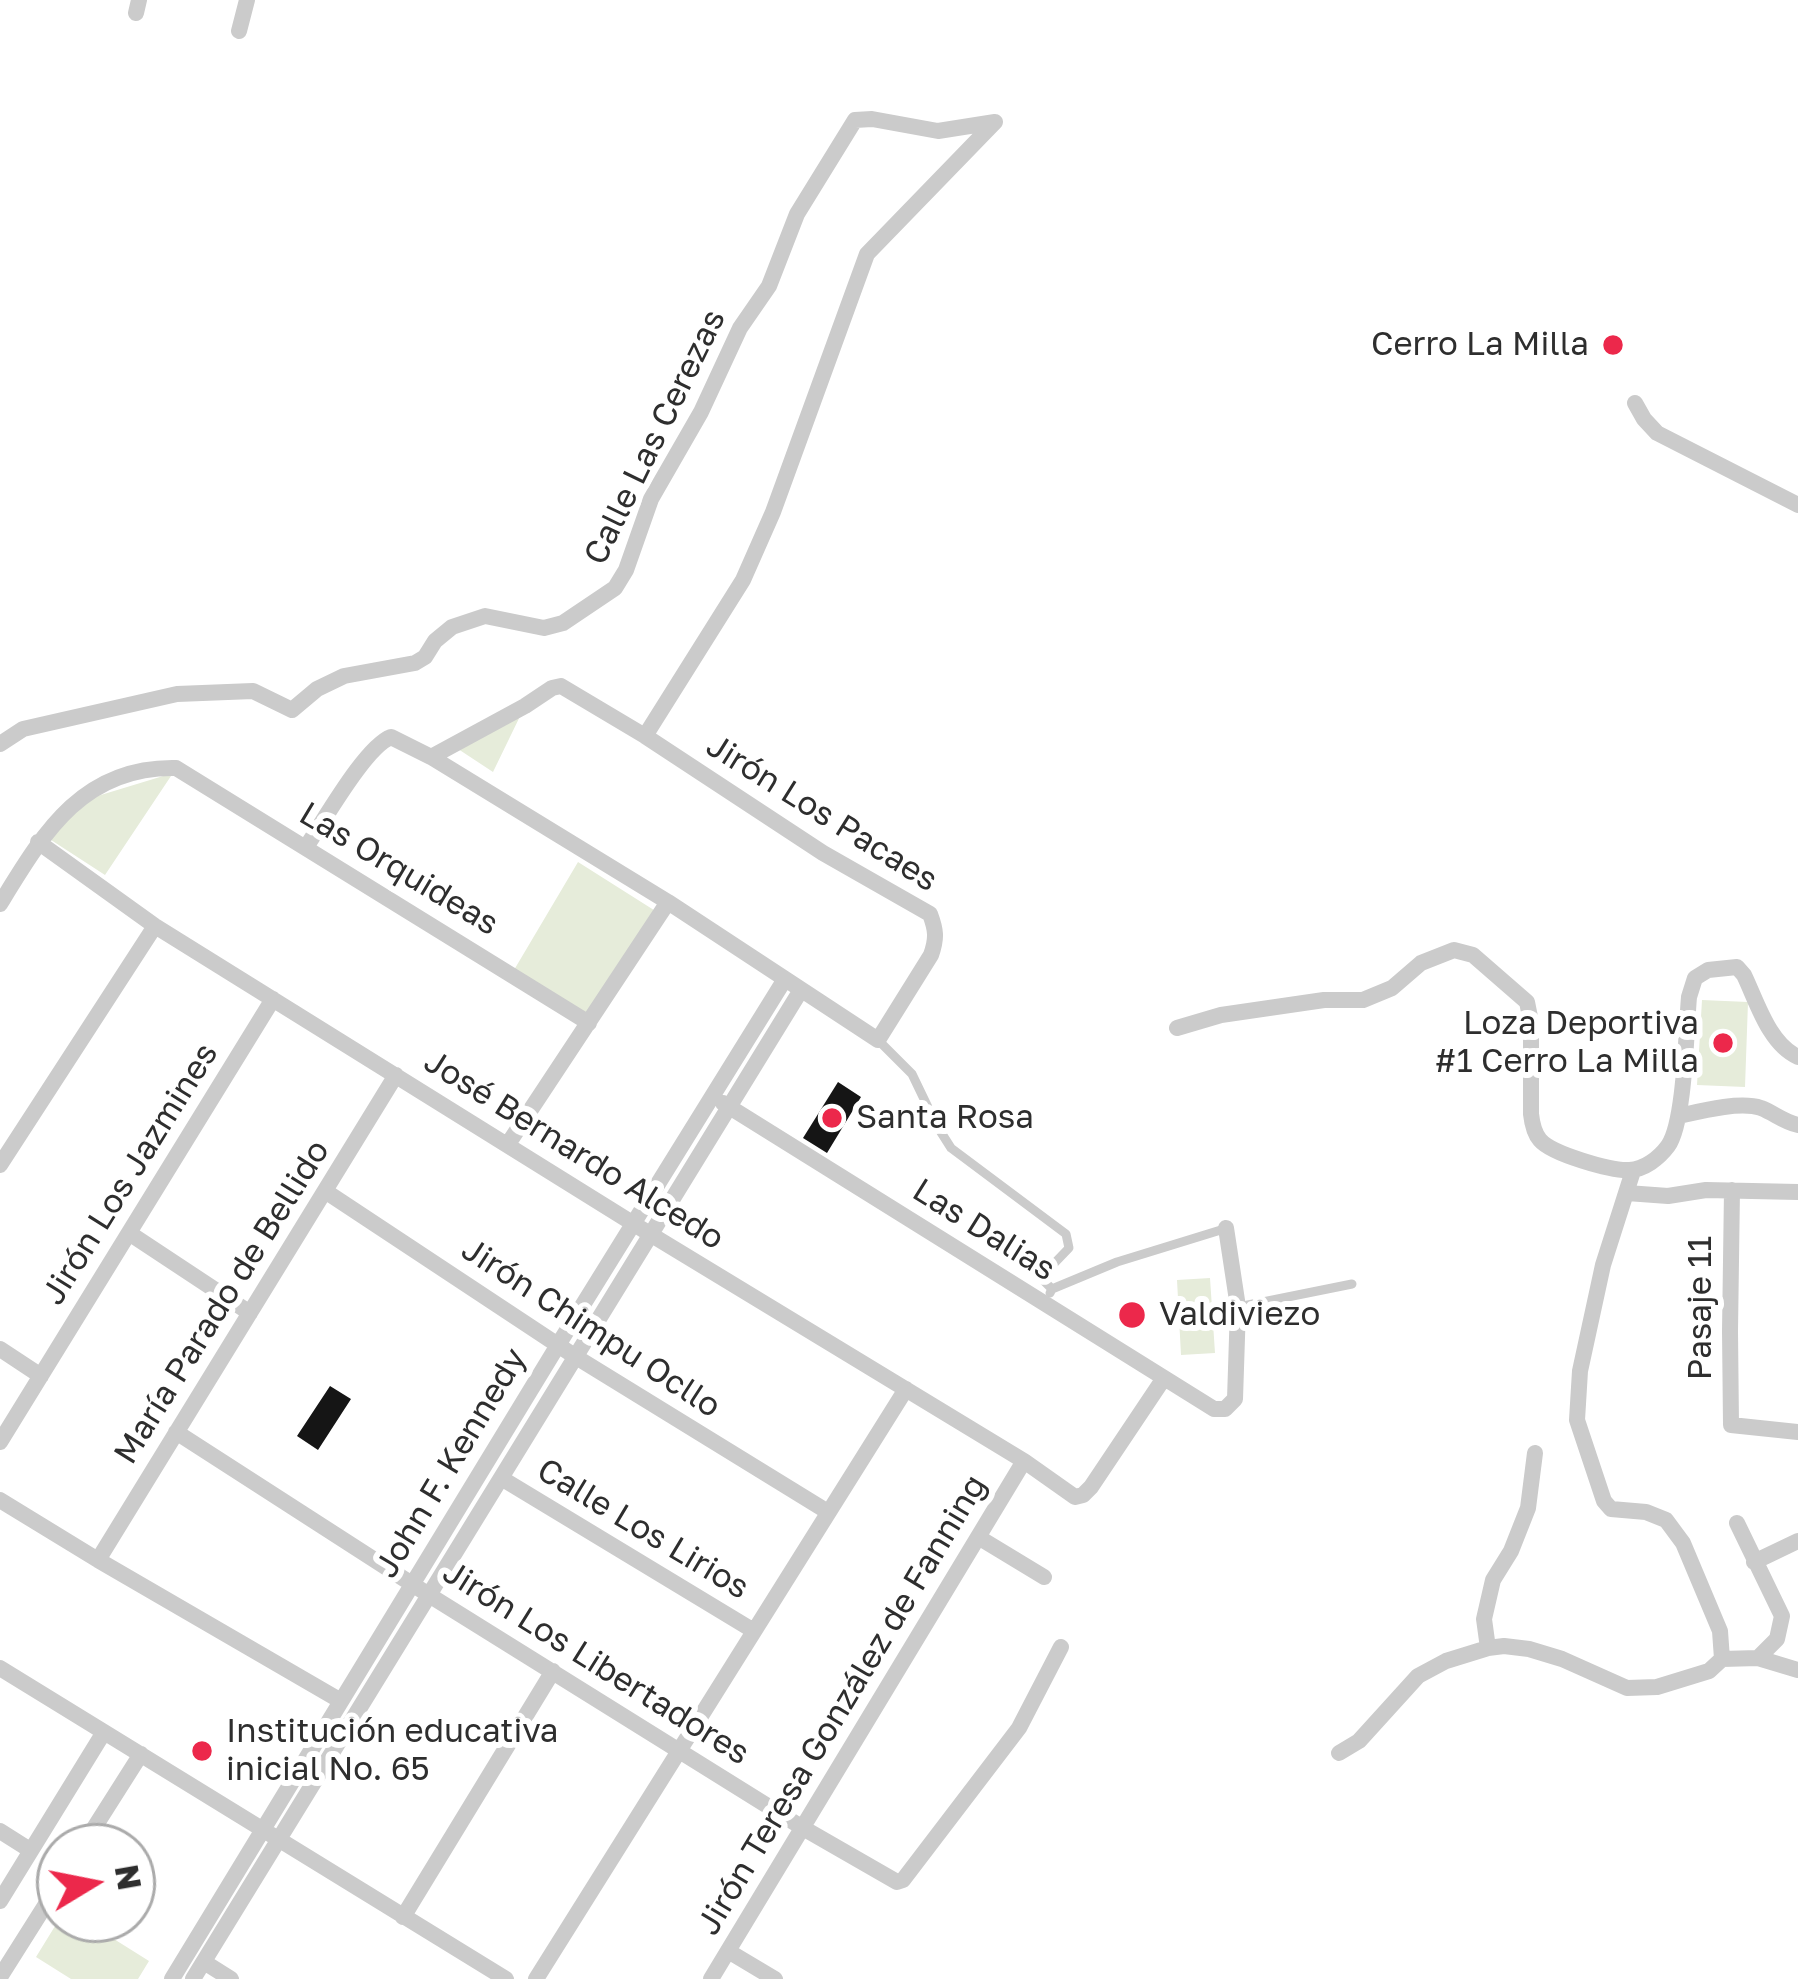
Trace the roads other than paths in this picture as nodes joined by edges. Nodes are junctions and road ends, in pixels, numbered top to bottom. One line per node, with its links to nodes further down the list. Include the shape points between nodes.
1 (247, 0): 2 (street)
2 (239, 32)
3 (1635, 404): 4 (street, via 1658,434)
4 (1798, 505)
5 (645, 736): 6 (street, Calle Las Cerezas, via 743,580 867,254 995,122 938,131 855,120 797,214 769,286 651,499 626,570 615,588 562,623 544,628 484,616 452,627 415,663 344,676 292,710 253,691 177,694 23,729); 7 (street, Jirón Los Pacaes, via 562,686); 18 (street, Jirón Los Pacaes, via 929,914 931,955)
6 (0, 744)
7 (431, 757): 9 (street, via 392,737 380,742); 10 (street)
8 (38, 842): 9 (street, Las Orquideas, via 92,791 148,768 176,768); 11 (street); 12 (street, José Bernardo Alcedo)
9 (306, 847): 16 (street, Las Orquideas)
10 (668, 902): 13 (street); 16 (street)
11 (0, 904)
12 (155, 926): 15 (street, José Bernardo Alcedo); 26 (street)
13 (785, 979): 14 (street); 21 (street, John F. Kennedy)
14 (801, 990): 18 (street); 22 (street, John F. Kennedy)
15 (273, 999): 20 (street, José Bernardo Alcedo); 34 (street, Jirón Los Jazmines)
16 (589, 1023): 25 (street)
17 (1177, 1028): 27 (street, via 1221,1015 1363,1000 1421,963 1454,950 1473,955 1527,1002 1531,1114 1541,1142)
18 (878, 1040): 37 (lane, via 912,1074 951,1148 1066,1234 1069,1248 1044,1274)
19 (1798, 1057): 23 (street, via 1778,1041 1737,967 1708,970 1695,978 1689,997)
20 (397, 1075): 25 (street, José Bernardo Alcedo); 29 (street, María Parado de Bellido)
21 (712, 1096): 22 (street, Las Dalias); 32 (street, John F. Kennedy)
22 (728, 1107): 35 (street, John F. Kennedy); 37 (street, Las Dalias)
23 (1679, 1116): 24 (street, via 1748,1106); 27 (street, via 1670,1143)
24 (1798, 1126)
25 (508, 1144): 32 (street, José Bernardo Alcedo)
26 (0, 1165)
27 (1633, 1171): 31 (street)
28 (1732, 1190): 30 (street); 31 (street); 47 (street, Pasaje 11, via 1731,1425)
29 (325, 1192): 39 (street, María Parado de Bellido); 40 (street, Jirón Chimpu Ocllo)
30 (1798, 1192)
31 (1627, 1193): 67 (street, via 1590,1321 1576,1420 1604,1501 1666,1520 1683,1543 1720,1631)
32 (633, 1224): 35 (street, José Bernardo Alcedo); 40 (street, John F. Kennedy)
33 (1226, 1228): 37 (lane, via 1117,1262); 38 (street)
34 (129, 1233): 39 (street); 43 (street, Jirón Los Jazmines)
35 (650, 1234): 42 (street, John F. Kennedy); 45 (street, José Bernardo Alcedo)
36 (1352, 1284): 38 (lane)
37 (1048, 1296): 44 (street, Las Dalias)
38 (1238, 1306): 44 (street, Las Dalias, via 1234,1399 1226,1409)
39 (250, 1312): 46 (street, María Parado de Bellido)
40 (558, 1345): 42 (street, Jirón Chimpu Ocllo); 61 (street, John F. Kennedy)
41 (0, 1349): 43 (street)
42 (576, 1357): 52 (street, John F. Kennedy); 54 (street, Jirón Chimpu Ocllo)
43 (41, 1376): 48 (street, Jirón Los Jazmines)
44 (1164, 1378): 51 (street, José Bernardo Alcedo, via 1083,1495)
45 (906, 1389): 51 (street, José Bernardo Alcedo); 54 (street)
46 (176, 1432): 58 (street, María Parado de Bellido); 61 (street, Jirón Los Libertadores)
47 (1797, 1432): 49 (street)
48 (0, 1442)
49 (1798, 1446)
50 (1535, 1453): 65 (street, via 1528,1508 1493,1580 1484,1619)
51 (1024, 1461): 56 (street, Jirón Teresa González de Fanning)
52 (501, 1478): 62 (street, John F. Kennedy); 63 (street, Calle Los Lirios)
53 (0, 1500): 58 (street)
54 (828, 1513): 63 (street)
55 (1737, 1523): 59 (street)
56 (978, 1537): 60 (street); 77 (street, Jirón Teresa González de Fanning)
57 (1798, 1541): 59 (street)
58 (98, 1560): 71 (street)
59 (1754, 1562): 66 (street, via 1782,1616 1777,1639)
60 (1044, 1577)
61 (412, 1585): 62 (street, Jirón Los Libertadores); 71 (street, John F. Kennedy)
62 (429, 1595): 69 (street, Jirón Los Libertadores); 79 (street, John F. Kennedy)
63 (754, 1631): 73 (street)
64 (1061, 1647): 77 (street, Jirón Los Libertadores, via 1019,1728 902,1880)
65 (1488, 1648): 67 (street, via 1529,1649 1627,1688 1658,1687); 74 (street, via 1418,1676)
66 (1758, 1658): 67 (street); 70 (street)
67 (1723, 1659)
68 (0, 1668): 72 (street)
69 (553, 1670): 73 (street, Jirón Los Libertadores); 82 (street)
70 (1798, 1670)
71 (341, 1701): 79 (street, John F. Kennedy)
72 (104, 1732): 75 (street); 80 (street)
73 (680, 1750): 77 (street, Jirón Los Libertadores); 92 (street)
74 (1339, 1753)
75 (141, 1754): 76 (street); 79 (street)
76 (97, 1823)
77 (802, 1828): 84 (street, Jirón Teresa González de Fanning)
78 (0, 1832): 80 (street)
79 (271, 1835): 82 (street); 85 (street, John F. Kennedy); 88 (street, John F. Kennedy)
80 (30, 1850): 81 (street)
81 (0, 1901)
82 (403, 1917): 91 (street)
83 (36, 1918): 86 (street)
84 (728, 1951): 93 (street, Jirón Teresa González de Fanning); 94 (street)
85 (204, 1962): 89 (street, John F. Kennedy); 90 (street)
86 (2, 1969): 87 (street)
87 (25, 1979)
88 (172, 1979)
89 (193, 1979)
90 (231, 1979)
91 (506, 1979)
92 (536, 1979)
93 (711, 1979)
94 (775, 1979)

